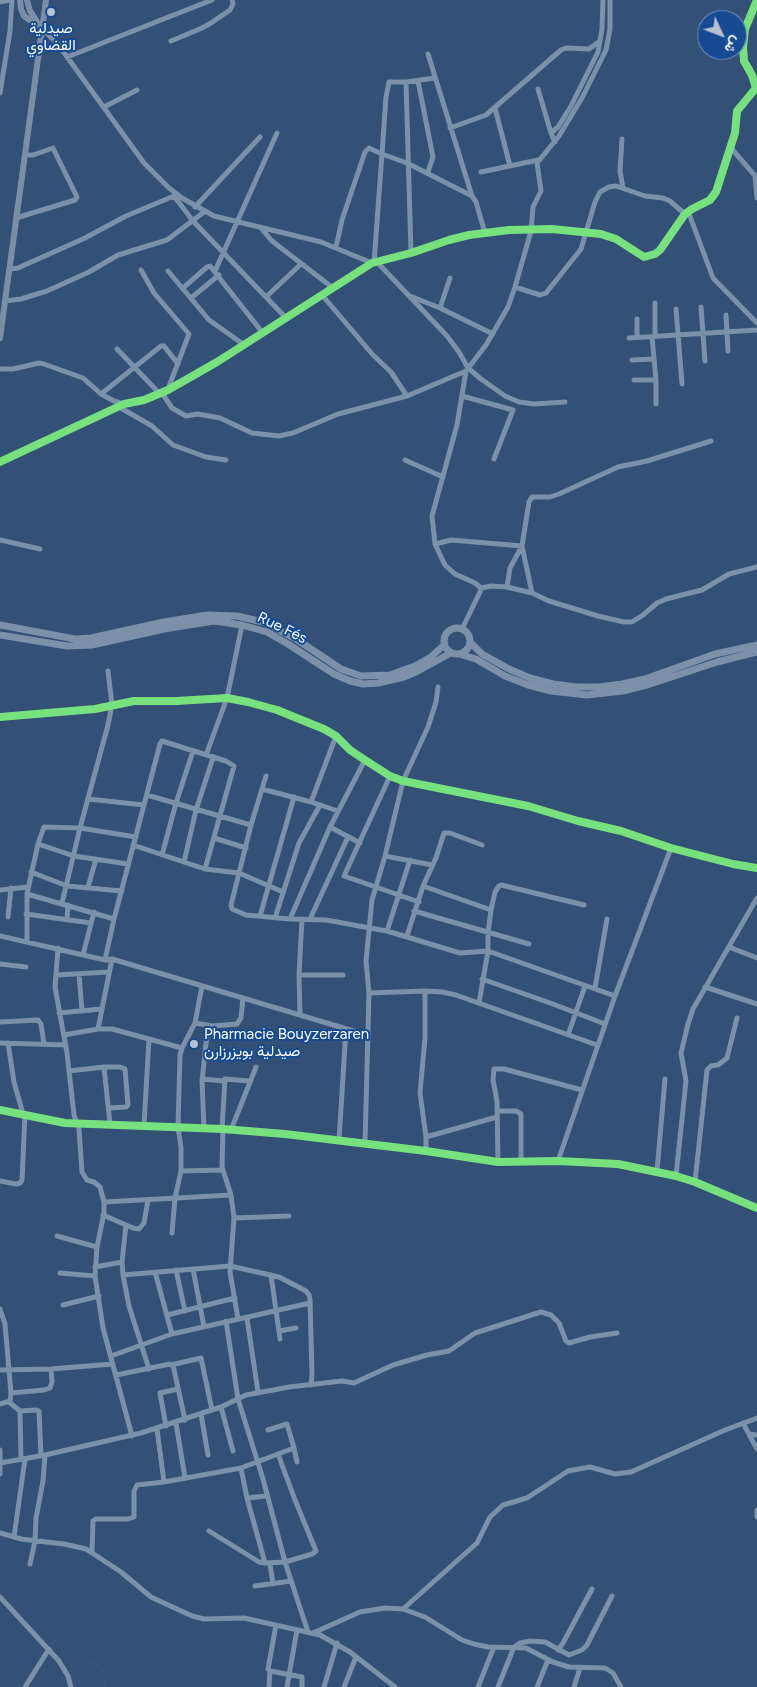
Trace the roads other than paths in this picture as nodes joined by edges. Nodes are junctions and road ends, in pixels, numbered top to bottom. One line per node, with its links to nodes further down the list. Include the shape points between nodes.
1 (11, 0): 10 (street); 15 (street, via 10,32)
2 (20, 0): 11 (main road, via 24,16)
3 (27, 0): 11 (main road)
4 (46, 0): 11 (main road)
5 (212, 0): 16 (street)
6 (232, 0): 12 (street, via 232,8 218,18)
7 (602, 0): 13 (street)
8 (610, 0): 31 (street, via 606,50)
9 (757, 0): 32 (street, via 746,29 743,55 756,88 737,111)
10 (0, 2)
11 (42, 30): 16 (street); 34 (main road)
12 (171, 41)
13 (600, 41): 25 (street, via 589,49 561,50); 28 (street, via 594,62 558,127)
14 (428, 54): 17 (street)
15 (3, 57): 18 (street)
16 (67, 57): 24 (street)
17 (435, 78): 19 (street); 26 (street)
18 (1, 80): 23 (street)
19 (418, 81): 20 (street); 38 (street, via 433,157)
20 (406, 82): 33 (street, via 389,82); 36 (street)
21 (538, 89): 28 (street)
22 (137, 90): 24 (street)
23 (0, 93)
24 (104, 107): 42 (street, via 137,154)
25 (495, 108): 26 (street, via 486,116); 37 (street)
26 (450, 128): 43 (street)
27 (277, 133): 50 (street)
28 (551, 133): 31 (street)
29 (260, 137): 45 (street)
30 (622, 139): 41 (street, via 620,171)
31 (555, 142): 35 (street)
32 (731, 148): 40 (street); 47 (street, via 714,196)
33 (382, 154): 36 (street); 55 (street, via 369,148 365,152); 58 (street)
34 (24, 155): 48 (main road); 48 (street, via 53,148 77,197)
35 (538, 160): 37 (street); 52 (street, via 541,191 533,207)
36 (408, 162): 38 (street); 57 (street)
37 (510, 166): 39 (street)
38 (428, 172): 43 (street)
39 (481, 172)
40 (756, 176): 44 (street)
41 (623, 188): 47 (street, via 663,198); 53 (street, via 609,187 600,192)
42 (174, 195): 45 (street); 49 (street); 60 (street, via 18,268)
43 (472, 196): 54 (street)
44 (757, 198)
45 (195, 207): 46 (street)
46 (204, 212): 49 (street); 50 (street)
47 (687, 212): 53 (street, via 660,250 647,258 616,239); 80 (street, via 713,278)
48 (16, 218): 60 (main road)
49 (193, 221): 56 (street); 72 (street, via 167,240 118,255 47,290)
50 (237, 223): 51 (street); 56 (street)
51 (261, 228): 55 (street); 59 (street)
52 (530, 231): 53 (street); 54 (street); 65 (street)
53 (586, 232): 65 (street, via 580,251 546,293 540,295)
54 (485, 233): 57 (street, via 449,240)
55 (336, 247): 58 (street)
56 (224, 252): 63 (street); 70 (street)
57 (411, 253): 58 (street)
58 (374, 262): 67 (street); 69 (street)
59 (301, 264): 67 (street); 70 (street)
60 (9, 269): 72 (main road)
61 (141, 270): 97 (street, via 154,293 189,332)
62 (168, 271): 66 (street)
63 (217, 273): 66 (street, via 208,266); 71 (street); 82 (street)
64 (450, 278): 75 (street)
65 (515, 287): 84 (street)
66 (182, 288): 71 (street)
67 (333, 288): 68 (street)
68 (322, 295): 78 (street); 107 (street, via 391,372)
69 (407, 295): 75 (street); 100 (street, via 455,346)
70 (266, 297): 78 (street)
71 (191, 298): 91 (street, via 209,320)
72 (5, 301): 88 (main road)
73 (655, 303): 87 (street)
74 (701, 307): 85 (street)
75 (440, 308): 84 (street)
76 (676, 309): 86 (street)
77 (726, 315): 83 (street)
78 (286, 318): 82 (street)
79 (637, 319): 90 (street)
80 (757, 323)
81 (757, 330): 83 (street)
82 (262, 332): 91 (street)
83 (727, 332): 85 (street); 93 (street)
84 (493, 334): 100 (street)
85 (703, 334): 86 (street); 96 (street)
86 (678, 335): 87 (street); 103 (street)
87 (654, 336): 90 (street); 94 (street)
88 (0, 338)
89 (630, 338): 90 (street)
90 (637, 338)
91 (243, 344): 104 (street)
92 (117, 349): 98 (street)
93 (728, 351)
94 (654, 359): 95 (street); 102 (street)
95 (632, 360)
96 (705, 361)
97 (178, 364): 98 (street, via 162,346); 104 (street)
98 (134, 367): 105 (street); 106 (street)
99 (0, 369): 105 (street, via 44,364 83,378)
100 (467, 370): 107 (street); 108 (street); 109 (street, via 519,402)
101 (634, 380): 102 (street)
102 (656, 380): 110 (street)
103 (682, 384)
104 (168, 390): 106 (street)
105 (101, 394): 111 (street)
106 (161, 394): 107 (street, via 172,408 186,416 198,414 220,418 252,433 272,436 293,433 338,414); 111 (street)
107 (407, 396)
108 (462, 396): 113 (street, via 513,410); 117 (street)
109 (565, 402)
110 (656, 404)
111 (122, 405): 114 (street, via 173,445 206,457); 116 (street)
112 (711, 441): 120 (street, via 618,467 550,497 532,497 528,502)
113 (494, 459)
114 (226, 460)
115 (405, 460): 117 (street)
116 (0, 462)
117 (443, 477): 119 (street, via 432,516)
118 (0, 540): 121 (street)
119 (436, 544): 120 (street, via 451,540); 124 (street, via 443,562 451,571)
120 (522, 546): 123 (street, via 510,568); 125 (street)
121 (40, 549)
122 (757, 567): 125 (street, via 729,574 702,590 666,599 632,622 598,616)
123 (507, 587): 124 (street, via 491,586); 125 (street)
124 (481, 590): 128 (street)
125 (532, 593)
126 (0, 625): 131 (highway, Rue Fés, via 91,638 164,622 207,616 238,616 263,622 341,669 361,676 390,675 407,669 431,657)
127 (242, 625): 129 (highway, Rue Fés, via 214,621 189,624 92,645 67,646); 134 (highway, Rue Fés, via 267,632 334,674 363,684 404,677); 138 (street)
128 (462, 628): 130 (highway); 131 (highway, via 450,629 443,639)
129 (0, 635)
130 (470, 642): 132 (highway, via 488,658 530,678 583,687 645,679 715,654); 135 (highway, via 469,648)
131 (444, 645): 134 (highway)
132 (757, 645)
133 (757, 652): 135 (highway, via 647,686 588,695 528,685)
134 (451, 653): 135 (highway)
135 (459, 654)
136 (108, 671): 139 (street)
137 (438, 687): 148 (street, via 428,726)
138 (227, 698): 139 (street, via 134,701); 141 (street, via 277,710); 143 (street)
139 (112, 705): 140 (street); 152 (street)
140 (0, 717)
141 (336, 736): 145 (street); 153 (street)
142 (193, 751): 143 (street); 150 (street, via 162,742); 154 (street)
143 (206, 755): 144 (street)
144 (213, 758): 157 (street); 159 (street, via 234,767)
145 (364, 760): 147 (street); 158 (street)
146 (266, 776): 149 (street)
147 (390, 776): 148 (street); 166 (street)
148 (402, 781): 171 (street, via 528,806); 174 (street)
149 (262, 788): 151 (street); 160 (street)
150 (146, 795): 154 (street); 155 (street)
151 (294, 797): 153 (street); 190 (street)
152 (88, 799): 155 (street); 162 (street)
153 (311, 802): 156 (street)
154 (176, 803): 157 (street); 172 (street)
155 (144, 805): 163 (street)
156 (320, 805): 158 (street); 195 (street, via 299,842)
157 (196, 810): 159 (street); 177 (street)
158 (338, 811): 161 (street)
159 (220, 817): 160 (street); 165 (street)
160 (251, 825): 170 (street)
161 (330, 827): 164 (street); 214 (street)
162 (80, 828): 163 (street); 167 (street, via 44,827); 173 (street)
163 (136, 837): 168 (street)
164 (348, 837): 166 (street); 182 (street)
165 (214, 838): 170 (street); 181 (street)
166 (360, 843): 185 (street)
167 (38, 844): 173 (street); 183 (street)
168 (133, 845): 172 (street); 178 (street)
169 (482, 845): 179 (street, via 445,832)
170 (246, 848): 184 (street)
171 (671, 848): 180 (street); 244 (street)
172 (162, 855): 177 (street)
173 (74, 856): 175 (street); 186 (street)
174 (385, 856): 176 (street); 192 (street)
175 (96, 860): 178 (street); 189 (street)
176 (410, 860): 179 (street); 197 (street)
177 (184, 862): 181 (street)
178 (128, 864): 194 (street)
179 (432, 865): 187 (street)
180 (757, 868)
181 (205, 869): 184 (street)
182 (332, 871): 185 (street); 211 (street)
183 (31, 872): 186 (street); 188 (street)
184 (239, 873): 190 (street); 206 (street, via 231,908 236,912)
185 (344, 876): 192 (street)
186 (67, 886): 189 (street); 200 (street)
187 (423, 886): 199 (street); 202 (street)
188 (28, 887): 191 (street); 196 (street)
189 (88, 887): 194 (street)
190 (268, 887): 195 (street); 206 (street)
191 (11, 888): 193 (street); 207 (street)
192 (375, 888): 197 (street); 216 (street)
193 (0, 890)
194 (122, 891): 209 (street)
195 (283, 892): 208 (street)
196 (27, 894): 200 (street); 205 (street)
197 (400, 894): 199 (street); 217 (street)
198 (757, 898): 223 (street)
199 (419, 902): 204 (street)
200 (65, 904): 203 (street); 213 (street)
201 (584, 905): 202 (street, via 501,885 496,890)
202 (491, 910): 218 (street)
203 (94, 912): 209 (street); 215 (street)
204 (414, 912): 218 (street); 220 (street)
205 (26, 914): 213 (street); 221 (street)
206 (260, 916): 208 (street)
207 (8, 917)
208 (275, 918): 214 (street)
209 (114, 919): 229 (street)
210 (302, 919): 211 (street); 214 (street); 236 (street)
211 (310, 919): 216 (street)
212 (607, 919): 241 (street)
213 (67, 920): 215 (street)
214 (290, 920)
215 (91, 923): 226 (street)
216 (369, 929): 217 (street); 243 (street)
217 (387, 931): 220 (street)
218 (488, 933): 222 (street); 225 (street)
219 (0, 936): 221 (street)
220 (407, 936): 225 (street, via 460,952)
221 (28, 942): 224 (street)
222 (529, 944)
223 (729, 947): 227 (street); 240 (street)
224 (58, 948): 226 (street); 233 (street)
225 (488, 951): 237 (street); 239 (street)
226 (83, 954): 229 (street)
227 (757, 958)
228 (112, 959): 229 (street); 232 (street); 238 (street)
229 (105, 960)
230 (0, 964): 231 (street)
231 (26, 967)
232 (109, 972): 234 (street); 248 (street)
233 (56, 974): 234 (street); 250 (street)
234 (79, 974): 249 (street)
235 (343, 975): 236 (street)
236 (299, 976): 252 (street)
237 (482, 979): 246 (street); 251 (street)
238 (202, 986): 245 (street); 255 (street)
239 (585, 986): 241 (street); 251 (street)
240 (705, 987): 247 (street); 299 (street, via 693,1009 681,1053 686,1080)
241 (595, 988): 244 (street)
242 (425, 991): 243 (street); 246 (street, via 456,995); 289 (street, via 420,1093)
243 (368, 993): 261 (street)
244 (614, 996): 256 (street)
245 (243, 998): 252 (street); 257 (street, via 239,1023)
246 (479, 1003): 262 (street)
247 (757, 1004)
248 (101, 1009): 249 (street); 258 (street)
249 (82, 1011): 250 (street)
250 (59, 1013): 260 (street)
251 (575, 1013): 256 (street); 262 (street)
252 (300, 1015): 259 (street)
253 (737, 1018): 301 (street, via 727,1058 707,1070)
254 (0, 1022): 266 (street, via 38,1020)
255 (195, 1023): 257 (street); 269 (street)
256 (604, 1024): 268 (street)
257 (208, 1025): 273 (street)
258 (98, 1029): 260 (street); 263 (street, via 112,1029)
259 (346, 1029): 261 (street); 290 (street)
260 (64, 1034): 267 (street)
261 (368, 1035): 291 (street)
262 (568, 1035): 268 (street)
263 (148, 1039): 269 (street); 284 (street)
264 (0, 1043): 265 (street)
265 (8, 1043): 266 (street); 280 (street, via 14,1082)
266 (44, 1044): 267 (street)
267 (66, 1045): 272 (street)
268 (597, 1045): 277 (street)
269 (182, 1048): 285 (street)
270 (104, 1067): 272 (street); 278 (street); 278 (street, via 125,1069 128,1105)
271 (256, 1067): 275 (street)
272 (70, 1071): 282 (street)
273 (202, 1079): 276 (street); 286 (street)
274 (665, 1079): 298 (street)
275 (249, 1081): 276 (street, via 226,1079); 288 (street)
276 (224, 1082): 287 (street)
277 (582, 1090): 281 (street, via 495,1068 493,1080); 293 (street)
278 (109, 1108): 283 (street)
279 (0, 1110): 280 (street)
280 (24, 1114): 282 (street, via 58,1122); 300 (street, via 22,1180 16,1184)
281 (497, 1114): 289 (street); 294 (street); 295 (street, via 516,1111 521,1114)
282 (77, 1122): 283 (street); 305 (street, via 83,1174 100,1187)
283 (110, 1124): 284 (street)
284 (144, 1125): 285 (street)
285 (178, 1127): 286 (street); 297 (street)
286 (204, 1128): 287 (street)
287 (223, 1129): 288 (street); 296 (street)
288 (231, 1130): 290 (street)
289 (426, 1137): 292 (street)
290 (339, 1140): 291 (street)
291 (365, 1143): 292 (street)
292 (426, 1151): 294 (street)
293 (558, 1161): 295 (street); 298 (street, via 618,1164)
294 (498, 1162): 295 (street)
295 (521, 1162)
296 (222, 1170): 297 (street); 302 (street)
297 (181, 1171): 303 (street)
298 (656, 1171): 299 (street)
299 (676, 1176): 301 (street)
300 (0, 1181)
301 (695, 1182): 306 (street)
302 (231, 1195): 303 (street); 309 (street)
303 (175, 1198): 304 (street); 311 (street)
304 (148, 1200): 305 (street); 310 (street, via 142,1226 137,1230)
305 (104, 1202): 307 (street)
306 (757, 1208)
307 (103, 1216): 310 (street); 313 (street)
308 (289, 1216): 309 (street)
309 (234, 1218): 316 (street)
310 (126, 1226): 314 (street)
311 (172, 1233)
312 (57, 1236): 313 (street)
313 (97, 1246): 315 (street)
314 (122, 1262): 315 (street); 321 (street)
315 (94, 1266): 323 (street)
316 (230, 1266): 317 (street); 322 (street); 325 (street)
317 (193, 1269): 318 (street); 328 (street)
318 (176, 1270): 319 (street); 330 (street)
319 (155, 1272): 321 (street); 332 (street)
320 (60, 1273): 323 (street)
321 (123, 1275): 342 (street)
322 (271, 1275): 326 (street, via 306,1291); 331 (street)
323 (94, 1276): 324 (street)
324 (98, 1296): 327 (street); 343 (street)
325 (235, 1298): 328 (street); 334 (street)
326 (310, 1303): 331 (street); 351 (street)
327 (64, 1305)
328 (199, 1307): 330 (street); 336 (street)
329 (0, 1309): 349 (street, via 5,1324)
330 (185, 1311): 332 (street)
331 (276, 1311): 333 (street); 338 (street)
332 (166, 1314): 340 (street)
333 (247, 1318): 334 (street); 353 (street)
334 (238, 1319): 335 (street)
335 (226, 1321): 336 (street); 355 (street)
336 (204, 1327): 340 (street)
337 (296, 1328): 338 (street)
338 (279, 1331): 341 (street)
339 (617, 1333): 351 (street, via 570,1343 566,1341 559,1323 551,1315 541,1312 480,1331 449,1351 393,1365 354,1383 342,1381)
340 (172, 1334): 342 (street)
341 (280, 1338)
342 (141, 1344): 343 (street); 347 (street)
343 (111, 1356): 344 (street)
344 (113, 1364): 346 (street); 350 (street)
345 (172, 1364): 347 (street); 352 (street); 359 (street, via 201,1359)
346 (51, 1369): 349 (street); 354 (street, via 50,1388)
347 (148, 1369): 350 (street)
348 (0, 1370): 349 (street)
349 (9, 1370): 354 (street)
350 (116, 1375): 371 (street)
351 (311, 1385): 353 (street)
352 (178, 1389): 363 (street); 366 (street, via 160,1393)
353 (258, 1392): 355 (street)
354 (11, 1393): 356 (street)
355 (238, 1399): 358 (street); 380 (street)
356 (9, 1402): 357 (street); 360 (street)
357 (0, 1404)
358 (221, 1407): 359 (street); 375 (street)
359 (212, 1410): 361 (street)
360 (20, 1411): 378 (street, via 39,1411); 379 (street)
361 (201, 1414): 363 (street); 376 (street)
362 (757, 1418): 365 (street)
363 (185, 1420): 364 (street)
364 (176, 1423): 366 (street); 385 (street)
365 (743, 1423): 369 (street); 405 (street, via 631,1472 615,1474 590,1466 568,1472 528,1498 503,1505 490,1517 477,1543)
366 (166, 1426): 367 (street)
367 (156, 1428): 371 (street); 386 (street)
368 (268, 1430): 372 (street, via 287,1424)
369 (749, 1434): 370 (street); 373 (street)
370 (757, 1435)
371 (132, 1436): 378 (street)
372 (294, 1448): 377 (street); 381 (street)
373 (757, 1449)
374 (0, 1450): 382 (street)
375 (233, 1451)
376 (208, 1454)
377 (278, 1454): 380 (street); 396 (street, via 316,1550)
378 (43, 1456): 379 (street); 394 (street)
379 (23, 1459): 382 (street); 393 (street)
380 (258, 1461): 383 (street); 387 (street)
381 (297, 1462)
382 (0, 1463): 384 (street)
383 (242, 1468): 385 (street); 388 (street)
384 (0, 1474)
385 (185, 1478): 386 (street)
386 (164, 1482): 395 (street, via 136,1486 132,1518 94,1519)
387 (266, 1496): 388 (street); 396 (street)
388 (247, 1498): 397 (street)
389 (757, 1510): 390 (street)
390 (757, 1517)
391 (209, 1531): 397 (street, via 259,1562)
392 (0, 1534): 393 (street)
393 (14, 1537): 394 (street)
394 (35, 1541): 395 (street, via 80,1547); 398 (street)
395 (92, 1552): 406 (street, via 151,1597 192,1616 244,1618)
396 (285, 1562): 397 (street); 399 (street)
397 (268, 1563): 400 (street)
398 (30, 1564)
399 (291, 1581): 400 (street); 408 (street)
400 (273, 1584): 401 (street)
401 (255, 1586)
402 (592, 1588): 413 (street)
403 (612, 1596): 413 (street, via 587,1645 569,1655)
404 (0, 1597): 412 (street)
405 (403, 1609): 408 (street, via 360,1612); 410 (street, via 425,1617 468,1642)
406 (276, 1625): 407 (street); 417 (street)
407 (297, 1630): 408 (street); 418 (street)
408 (311, 1632): 409 (street)
409 (336, 1643): 414 (street); 424 (street)
410 (494, 1647): 411 (street); 427 (street)
411 (514, 1647): 413 (street, via 533,1641); 415 (street, via 532,1650); 428 (street)
412 (49, 1649): 419 (street); 420 (street, via 65,1670)
413 (558, 1650)
414 (356, 1657): 425 (street); 426 (street)
415 (548, 1660): 416 (street); 429 (street)
416 (580, 1668): 430 (street); 431 (street, via 609,1670 616,1676)
417 (270, 1671): 418 (street); 421 (street)
418 (289, 1675): 422 (street); 423 (street, via 302,1677)
419 (25, 1687)
420 (71, 1687)
421 (268, 1687)
422 (287, 1687)
423 (302, 1687)
424 (324, 1687)
425 (344, 1687)
426 (394, 1687)
427 (478, 1687)
428 (498, 1687)
429 (537, 1687)
430 (574, 1687)
431 (620, 1687)

